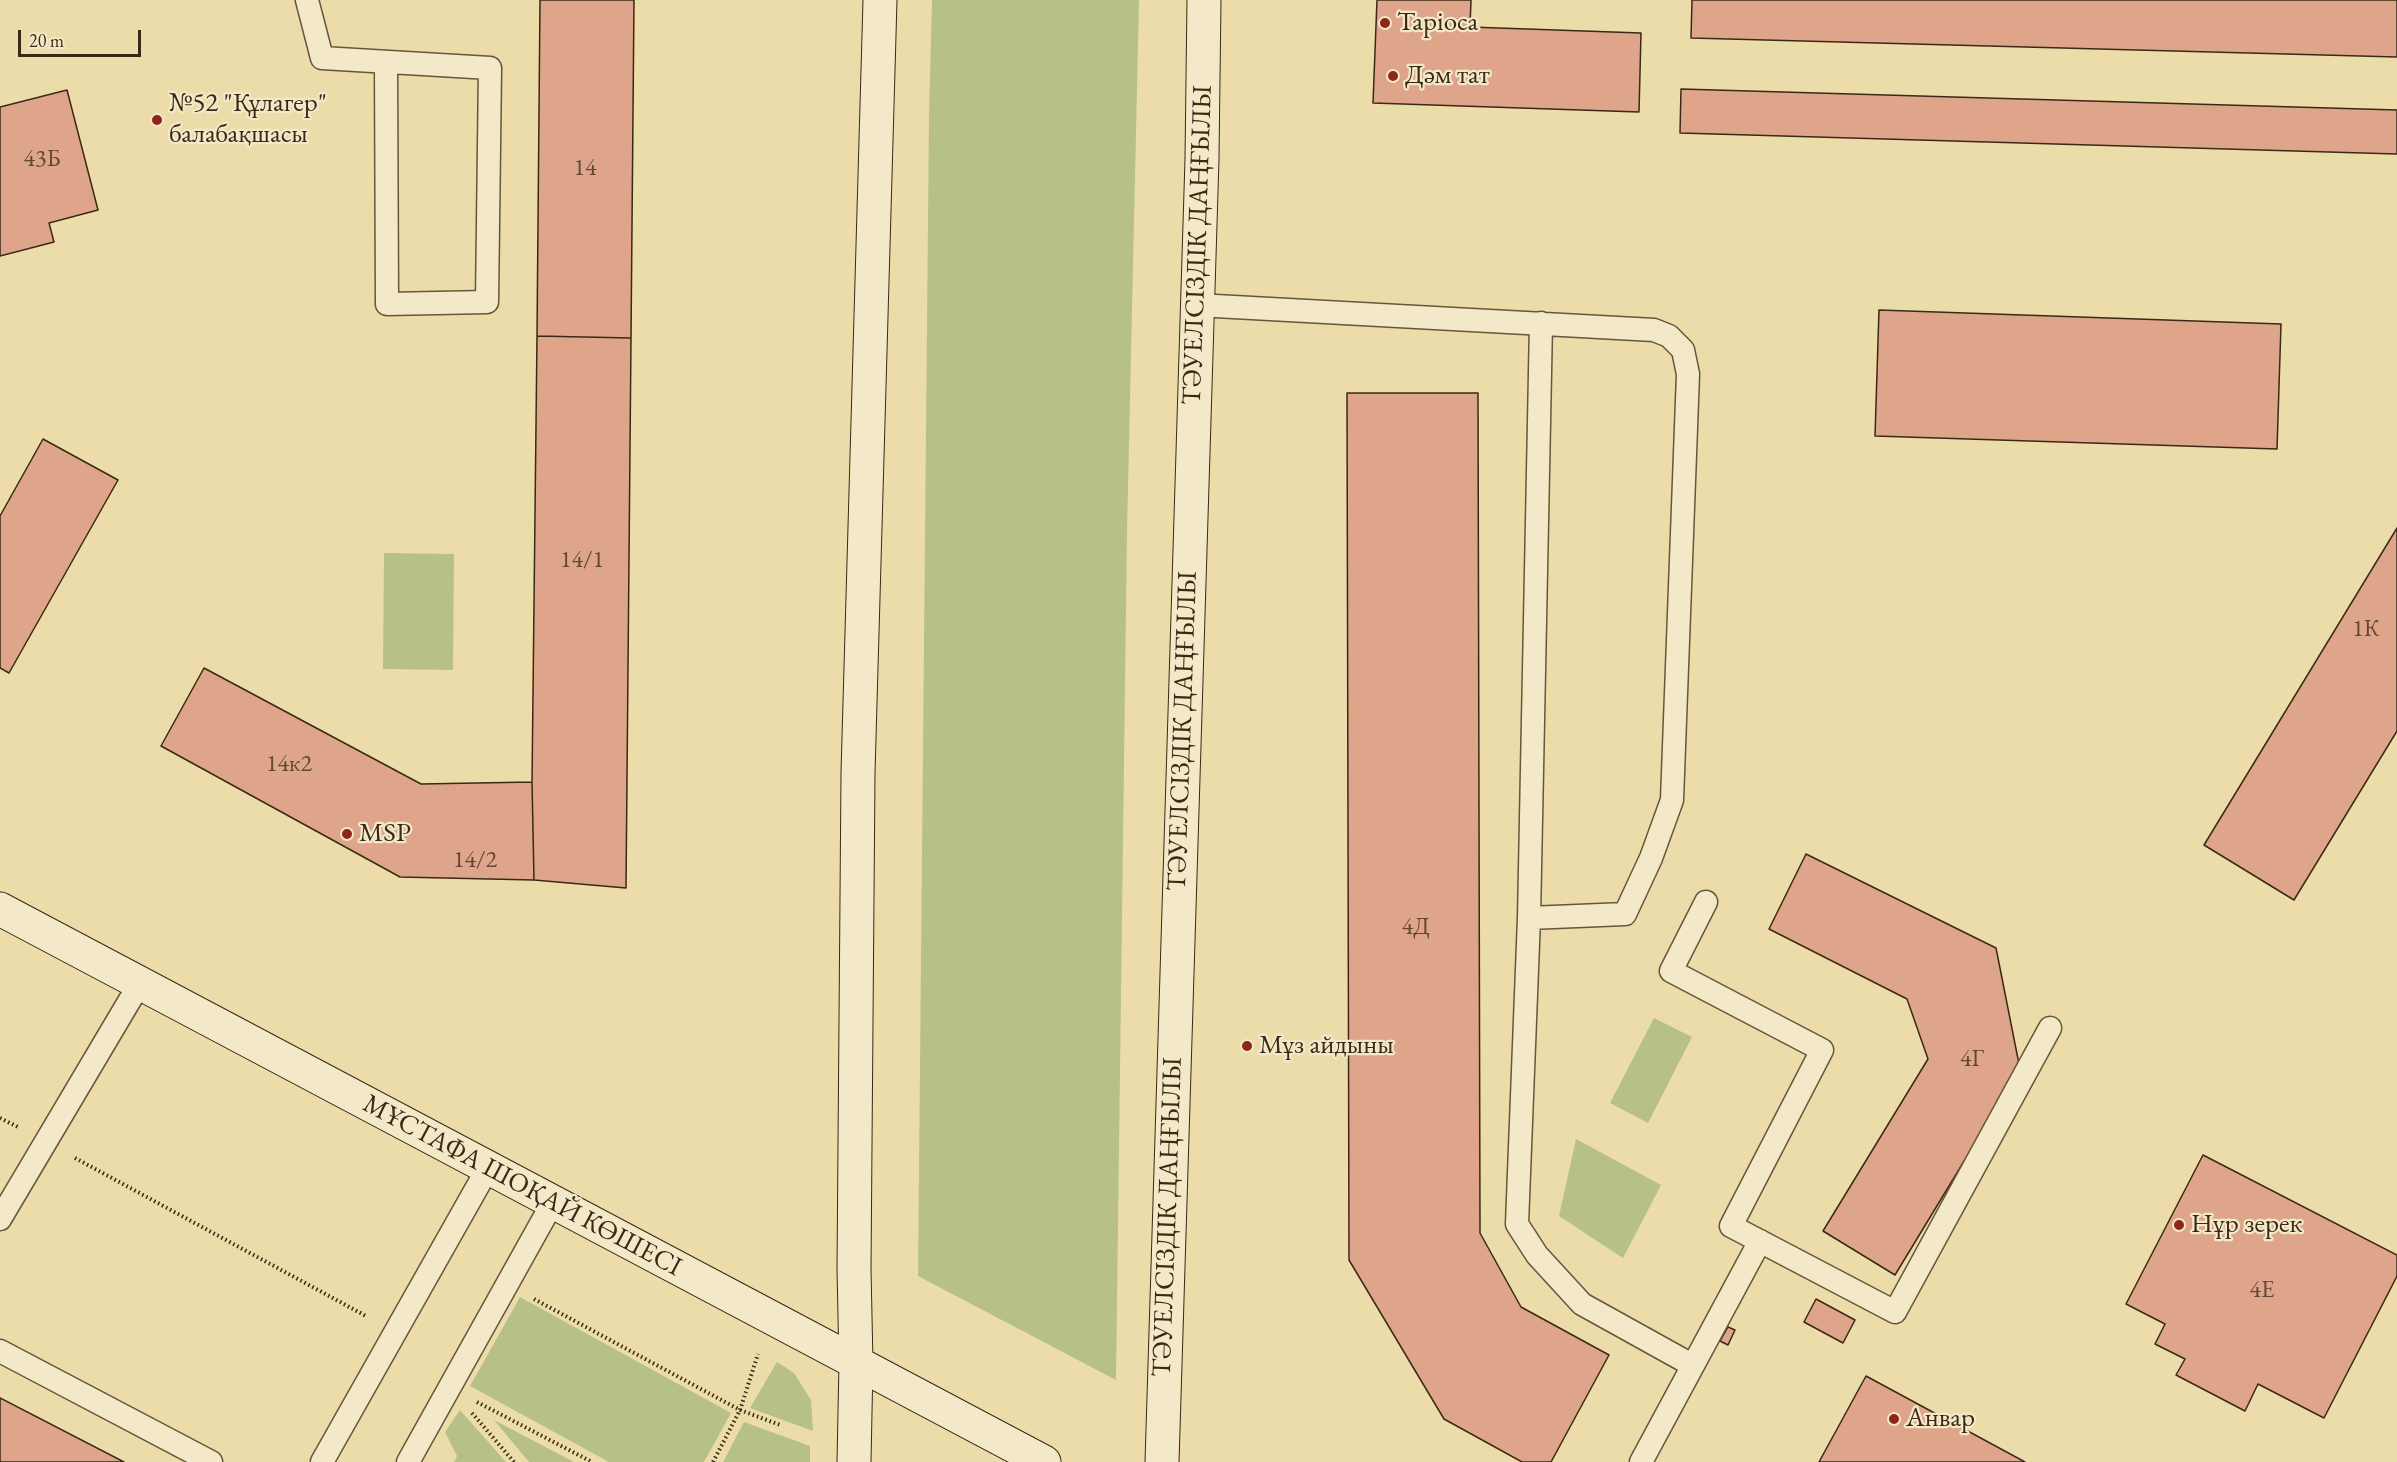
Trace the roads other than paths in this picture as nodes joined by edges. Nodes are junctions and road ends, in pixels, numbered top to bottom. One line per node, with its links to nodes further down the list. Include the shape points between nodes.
1 (307, 0): 4 (lane, via 322,58)
2 (880, 0): 17 (street, via 858,773)
3 (1204, 0): 5 (street, ТӘУЕЛСІЗДІК ДАҢҒЫЛЫ)
4 (386, 62): 4 (lane, via 387,304 487,302 490,68)
5 (1197, 305): 6 (lane); 24 (street, ТӘУЕЛСІЗДІК ДАҢҒЫЛЫ)
6 (1541, 323): 9 (lane); 9 (lane, via 1654,330 1669,336 1683,350 1688,374 1672,800 1625,914)
7 (1706, 902): 15 (lane, via 1671,971 1822,1050 1731,1226)
8 (0, 909): 10 (street, МҰСТАФА ШОҚАЙ КӨШЕСІ)
9 (1529, 918): 18 (lane, via 1517,1224 1537,1255 1582,1304)
10 (140, 983): 12 (street, МҰСТАФА ШОҚАЙ КӨШЕСІ); 14 (lane)
11 (2050, 1028): 15 (lane, via 1895,1312)
12 (488, 1168): 13 (street, МҰСТАФА ШОҚАЙ КӨШЕСІ); 20 (lane)
13 (553, 1202): 17 (street, МҰСТАФА ШОҚАЙ КӨШЕСІ); 21 (lane)
14 (0, 1219)
15 (1760, 1240): 18 (lane)
16 (0, 1351): 19 (lane)
17 (856, 1363): 22 (street); 23 (street, МҰСТАФА ШОҚАЙ КӨШЕСІ)
18 (1692, 1365): 25 (lane)
19 (211, 1462)
20 (322, 1462)
21 (408, 1462)
22 (854, 1462)
23 (1044, 1462)
24 (1162, 1462)
25 (1641, 1462)

